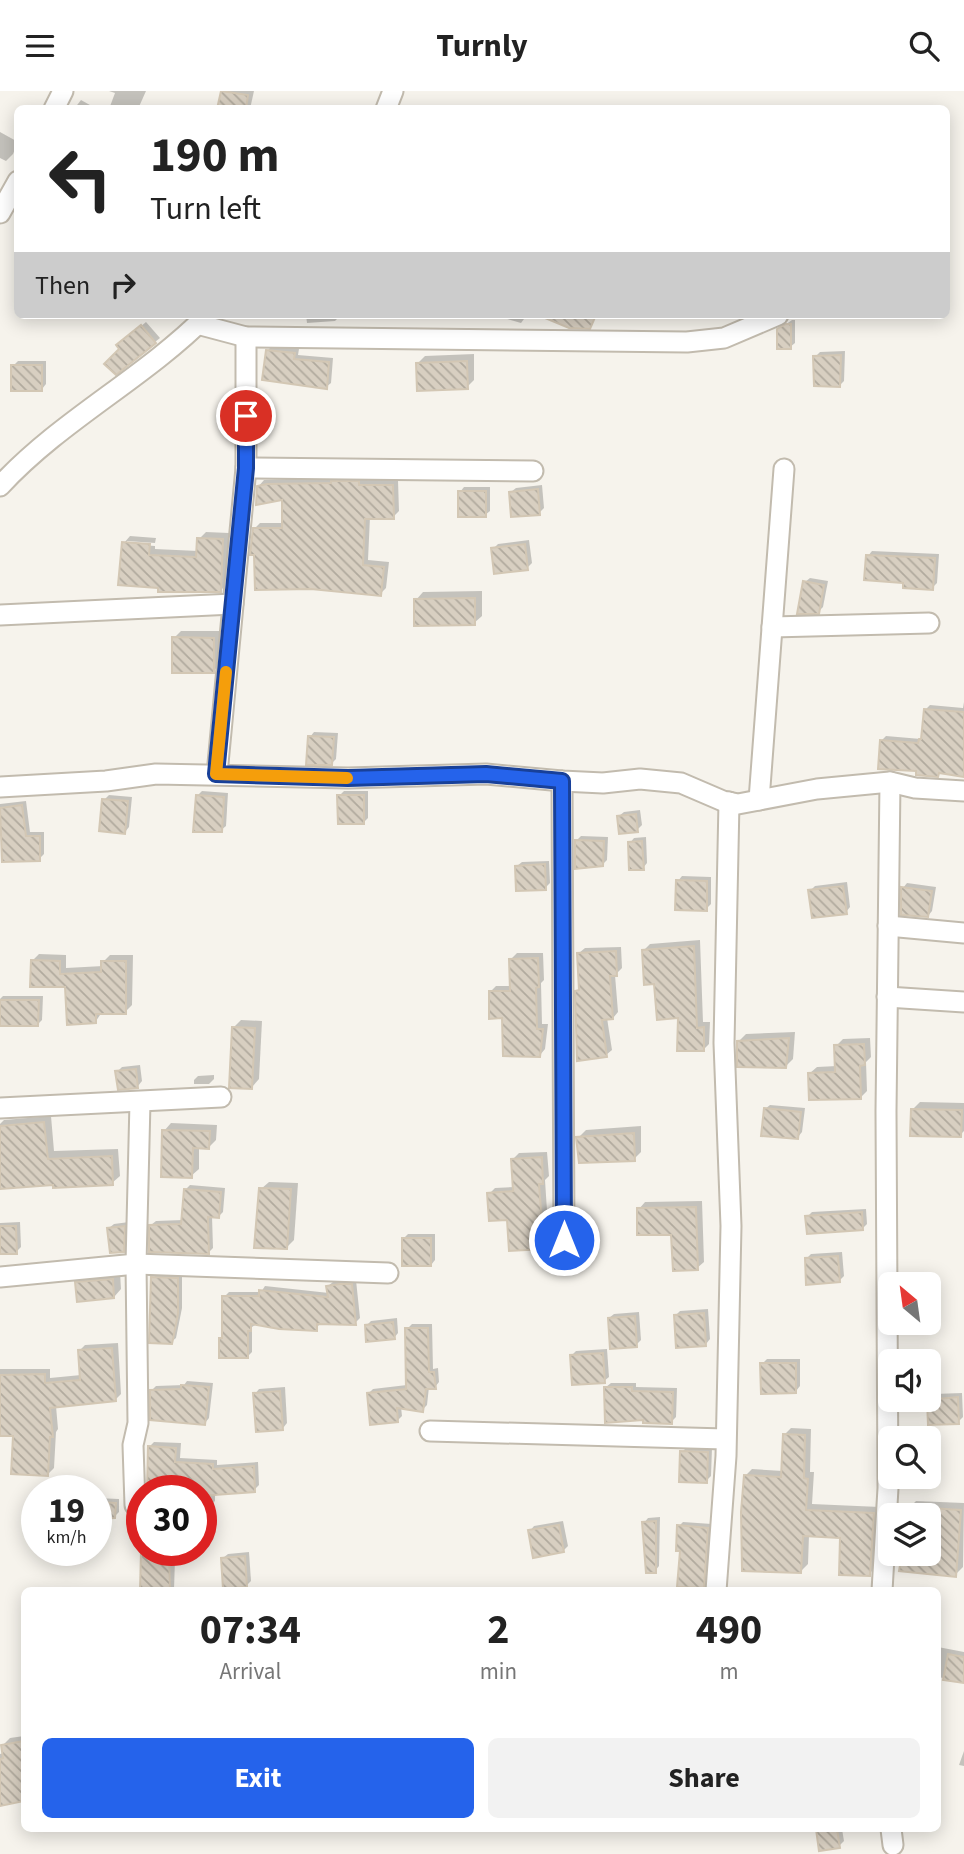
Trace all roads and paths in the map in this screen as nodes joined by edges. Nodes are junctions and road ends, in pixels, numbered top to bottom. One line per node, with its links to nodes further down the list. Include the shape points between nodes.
1 (14, 190): 2 (street)
2 (0, 213)
3 (769, 319): 5 (street, via 724,338 687,342)
4 (202, 320): 5 (street); 9 (street, via 23,462)
5 (246, 337): 6 (street)
6 (246, 468): 8 (street); 10 (street)
7 (784, 469): 13 (street)
8 (533, 471)
9 (0, 486)
10 (233, 604): 11 (street); 14 (street)
11 (0, 615)
12 (929, 622): 13 (street)
13 (772, 627): 19 (street)
14 (216, 774): 15 (street, via 348,778 486,774); 17 (street, via 156,774)
15 (562, 781): 20 (street, via 681,783); 28 (street)
16 (890, 782): 18 (street); 19 (street); 21 (street)
17 (0, 787)
18 (964, 790)
19 (759, 800): 20 (street)
20 (729, 802): 33 (street, via 723,1043 731,1226)
21 (888, 926): 22 (street); 23 (street)
22 (964, 933)
23 (887, 997): 24 (street); 36 (street, via 888,1488)
24 (964, 1002)
25 (221, 1097): 26 (street)
26 (140, 1102): 27 (street); 29 (street)
27 (0, 1108)
28 (564, 1240)
29 (136, 1264): 30 (street); 31 (street); 34 (street, via 138,1423)
30 (388, 1273)
31 (0, 1277)
32 (430, 1431): 33 (street)
33 (726, 1439): 35 (street)
34 (134, 1475)
35 (716, 1587)
36 (882, 1587)

